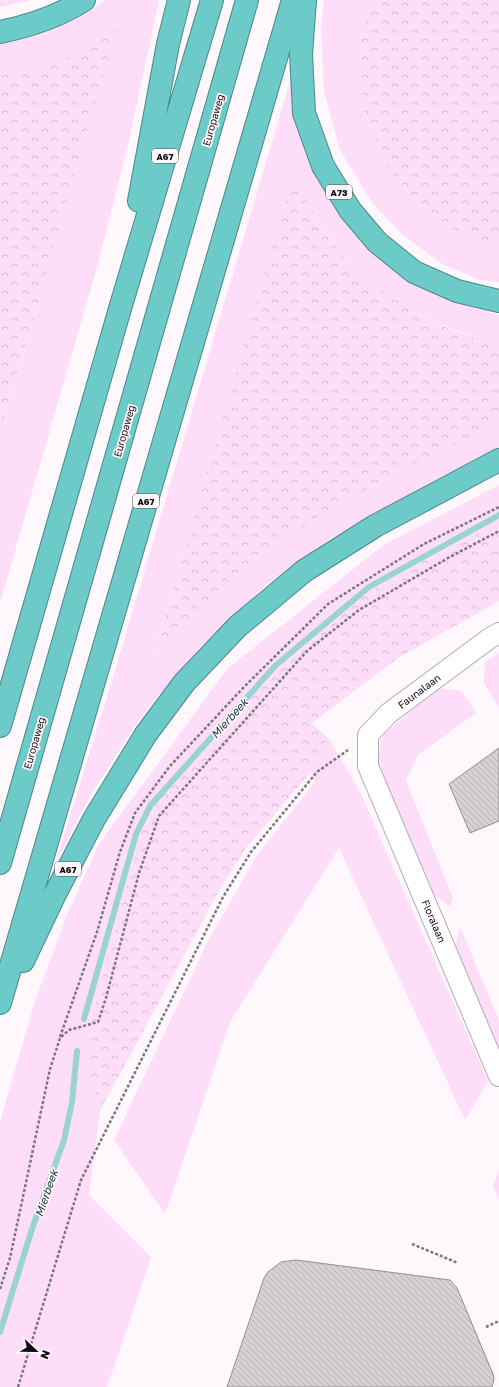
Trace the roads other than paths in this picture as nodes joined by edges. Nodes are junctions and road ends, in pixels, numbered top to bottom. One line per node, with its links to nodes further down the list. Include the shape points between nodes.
1 (84, 0): 7 (highway, via 47,18)
2 (179, 0): 9 (highway, A67, via 168,44)
3 (212, 0): 9 (highway, A67)
4 (247, 0): 14 (highway, Europaweg)
5 (293, 0): 15 (highway, A67)
6 (306, 0): 8 (highway, A73, via 301,54 304,113 323,166 350,210 377,242 414,272 457,291)
7 (0, 32)
8 (499, 301)
9 (119, 312): 12 (highway, A67)
10 (499, 460): 16 (highway, A67, via 375,526 304,571 237,627 184,683 146,734 94,819)
11 (499, 633): 13 (street, Faunalaan, via 389,713 368,736)
12 (0, 726)
13 (368, 766): 17 (street, Floralaan)
14 (0, 863)
15 (0, 1003)
16 (0, 1009)
17 (499, 1076)

